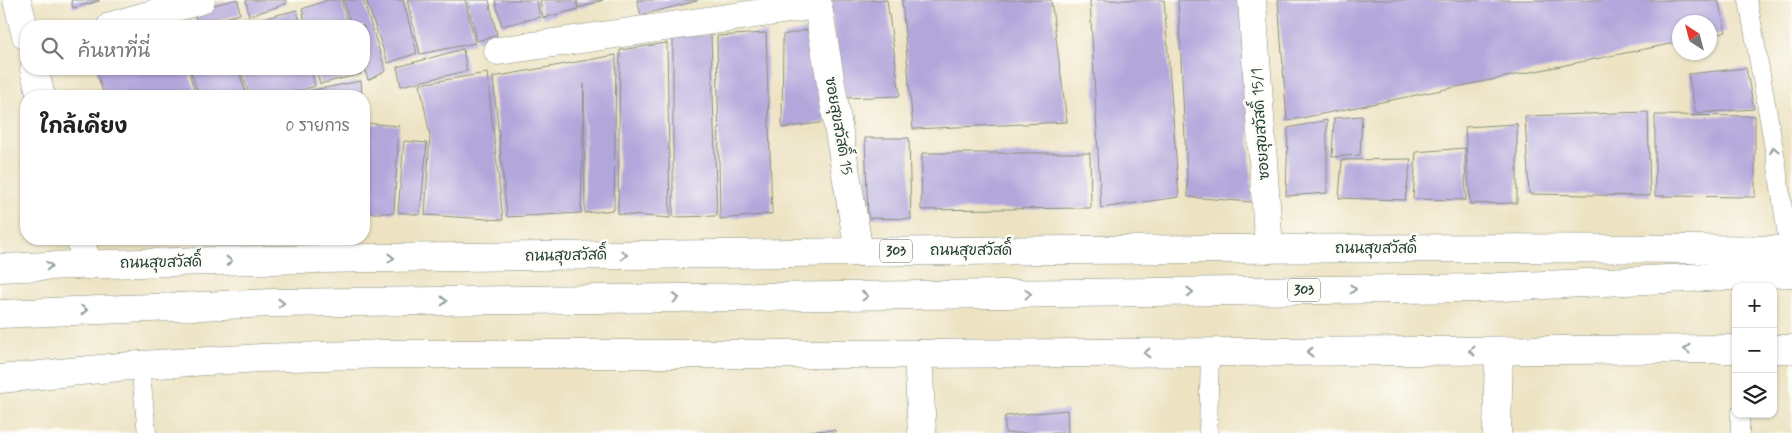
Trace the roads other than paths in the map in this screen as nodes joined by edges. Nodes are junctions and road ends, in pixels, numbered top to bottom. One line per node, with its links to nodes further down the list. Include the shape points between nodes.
1 (17, 0): 6 (main road)
2 (201, 0): 7 (main road)
3 (1252, 0): 12 (main road, ซอยสุขสวัสดิ์ 15/1)
4 (1748, 0): 14 (lane, one-way to 4)
5 (817, 3): 8 (main road); 13 (main road, ซอยสุขสวัสดิ์ 15)
6 (22, 20)
7 (132, 20)
8 (498, 51)
9 (36, 75): 10 (main road)
10 (39, 90)
11 (82, 245): 15 (main road)
12 (1269, 249): 13 (main road, ถนนสุขสวัสดิ์ / 303); 14 (main road, ถนนสุขสวัสดิ์ / 303)
13 (859, 252): 15 (main road, ถนนสุขสวัสดิ์ / 303, one-way to 13)
14 (1791, 258): 17 (main road, 303, one-way to 14, via 274,302 1471,288)
15 (88, 265): 16 (main road, ถนนสุขสวัสดิ์ / 303, one-way to 15)
16 (0, 268)
17 (0, 314)
18 (1732, 348): 21 (main road, one-way to 21)
19 (1777, 349): 20 (main road)
20 (1792, 349)
21 (1499, 350): 22 (main road, one-way to 22); 30 (main road)
22 (1210, 352): 23 (main road, one-way to 23); 29 (lane)
23 (918, 354): 24 (main road, via 385,354); 28 (main road)
24 (140, 365): 25 (main road); 27 (lane)
25 (0, 379)
26 (1740, 418): 31 (lane)
27 (147, 433)
28 (922, 433)
29 (1208, 433)
30 (1497, 433)
31 (1740, 433)

